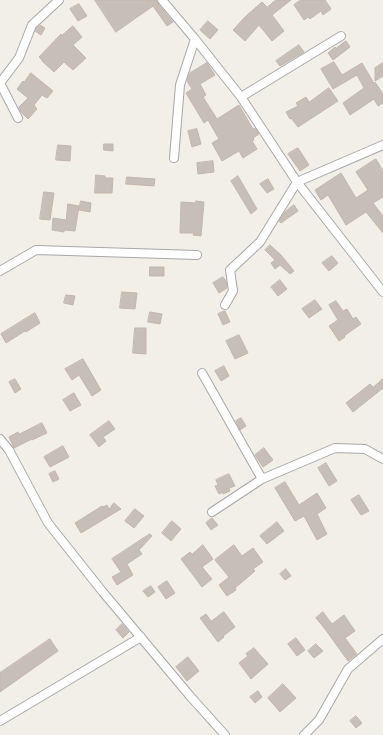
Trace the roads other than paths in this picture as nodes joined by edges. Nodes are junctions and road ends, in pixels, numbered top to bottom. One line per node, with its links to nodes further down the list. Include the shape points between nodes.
1 (59, 0): 6 (street, via 32,25 19,58 0,83)
2 (162, 0): 4 (street)
3 (341, 36): 5 (street)
4 (195, 39): 5 (street); 8 (street, via 180,85)
5 (242, 97): 9 (street)
6 (18, 118)
7 (383, 145): 9 (street)
8 (174, 158)
9 (298, 182): 12 (street); 13 (street, via 260,242 230,270 233,291)
10 (198, 255): 11 (street, via 36,250)
11 (0, 271)
12 (383, 292)
13 (225, 305)
14 (202, 373): 17 (street)
15 (0, 439): 19 (street, via 9,450 48,524)
16 (383, 459): 17 (street, via 365,449 335,448)
17 (262, 479): 18 (street)
18 (212, 512)
19 (141, 637): 21 (street); 22 (street)
20 (383, 639): 23 (street, via 348,669 319,720)
21 (0, 721)
22 (225, 735)
23 (304, 735)

